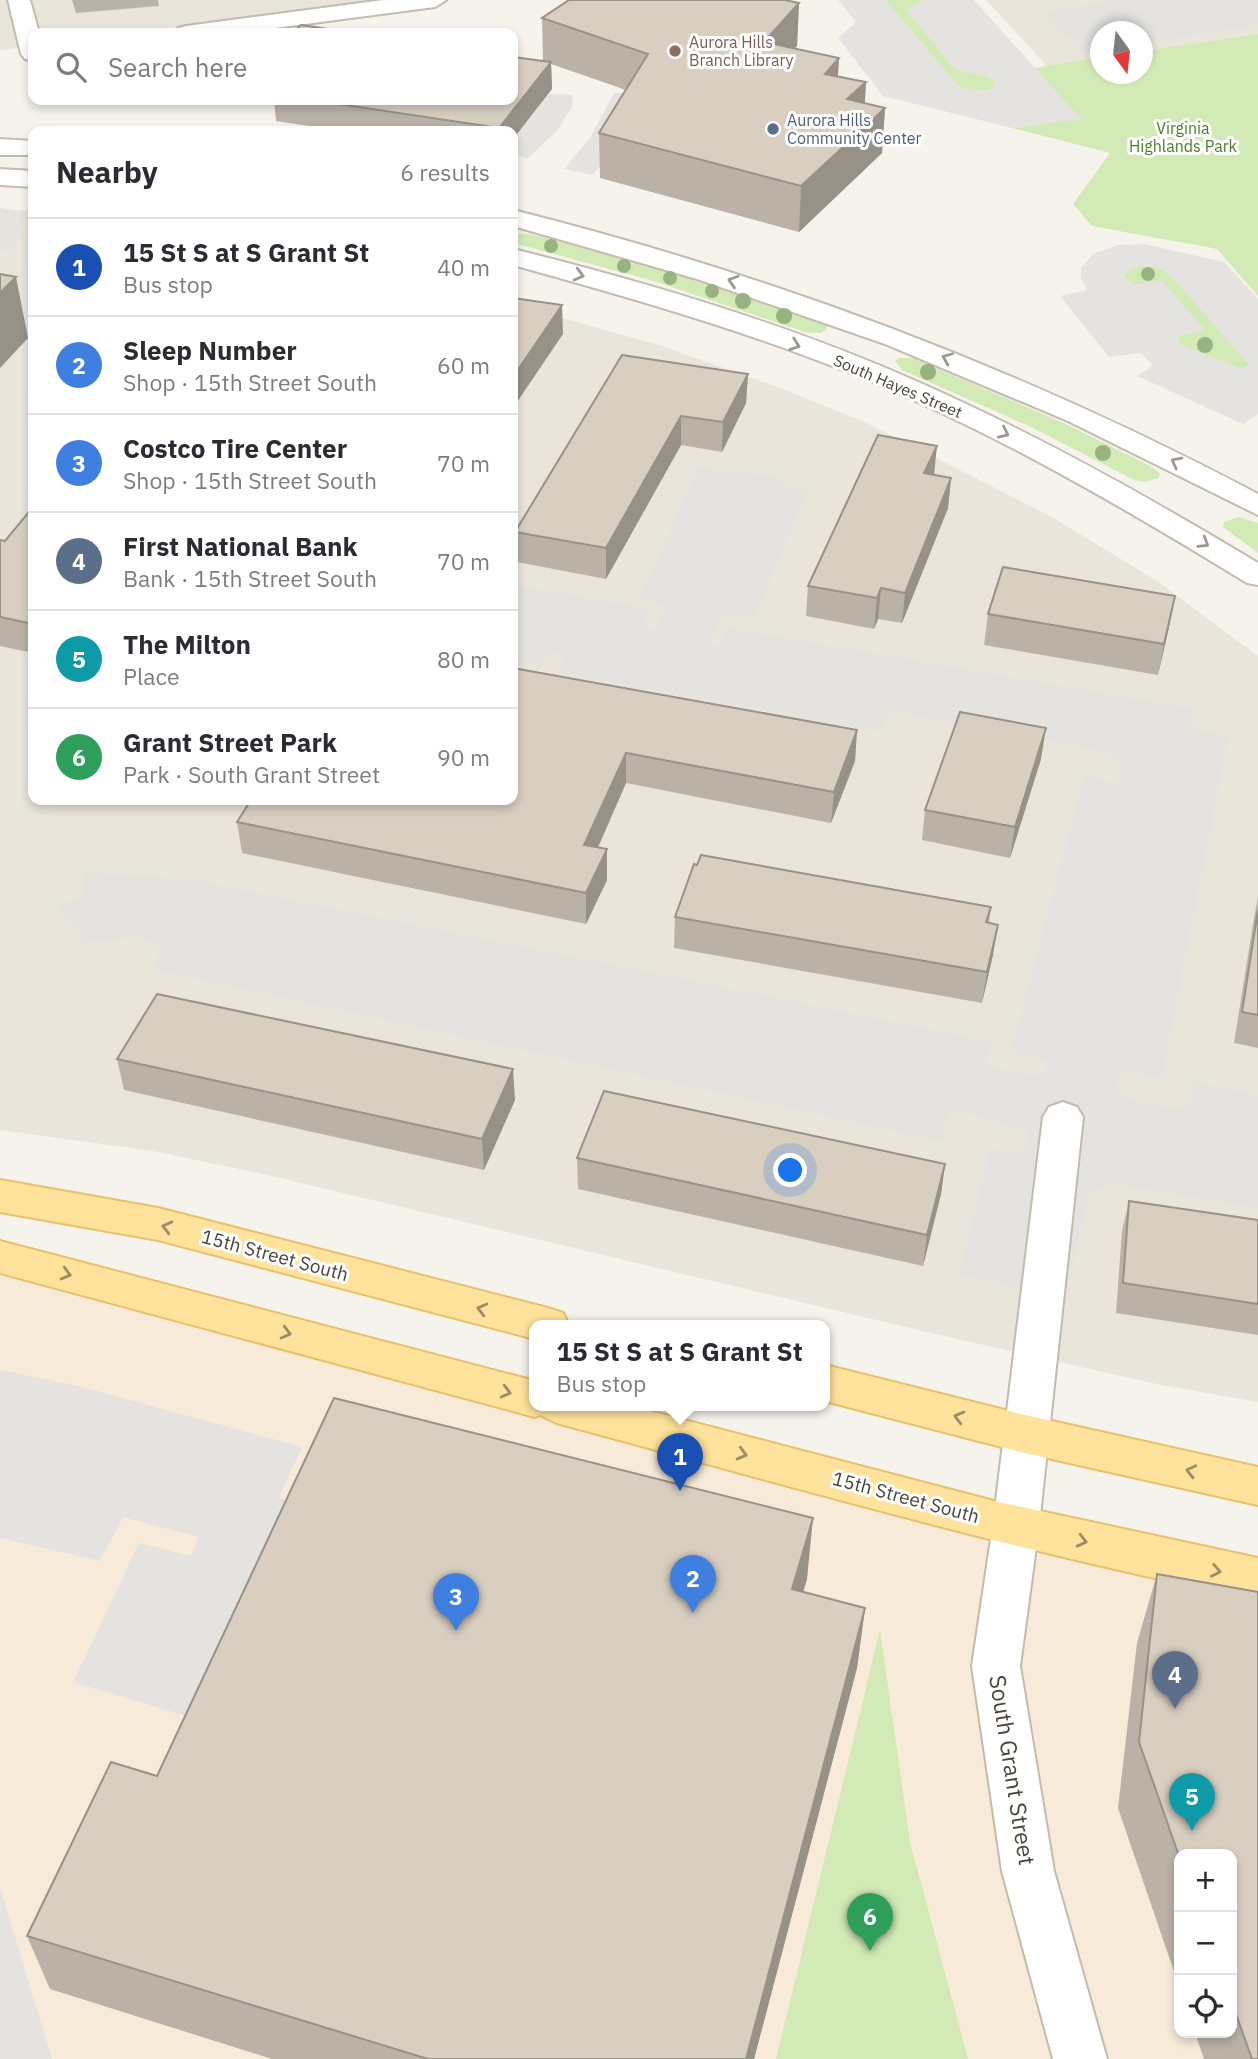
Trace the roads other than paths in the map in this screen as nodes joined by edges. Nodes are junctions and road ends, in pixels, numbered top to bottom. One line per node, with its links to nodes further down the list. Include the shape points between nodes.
1 (19, 0): 4 (street)
2 (435, 0): 3 (street)
3 (224, 28)
4 (26, 55)
5 (0, 147): 6 (street)
6 (28, 149)
7 (0, 177): 8 (street)
8 (28, 179)
9 (518, 219): 11 (street, one-way to 9, via 1148,447 894,335 718,275)
10 (518, 258): 12 (street, South Hayes Street, one-way to 12, via 665,299 904,386 1038,449)
11 (1258, 506)
12 (1258, 576)
13 (1063, 1116): 20 (street, South Grant Street)
14 (0, 1196): 16 (main road, 15th Street South, one-way to 14, via 158,1224)
15 (0, 1257): 18 (main road, one-way to 18)
16 (529, 1320)
17 (830, 1384): 20 (main road, one-way to 17)
18 (529, 1397)
19 (580, 1411): 22 (main road, 15th Street South, one-way to 22)
20 (1025, 1434): 21 (main road, one-way to 20); 22 (street, South Grant Street)
21 (1258, 1486)
22 (1016, 1525): 23 (main road, 15th Street South, one-way to 23); 24 (street, South Grant Street, via 996,1666 1028,1871)
23 (1258, 1578)
24 (1080, 2059)

